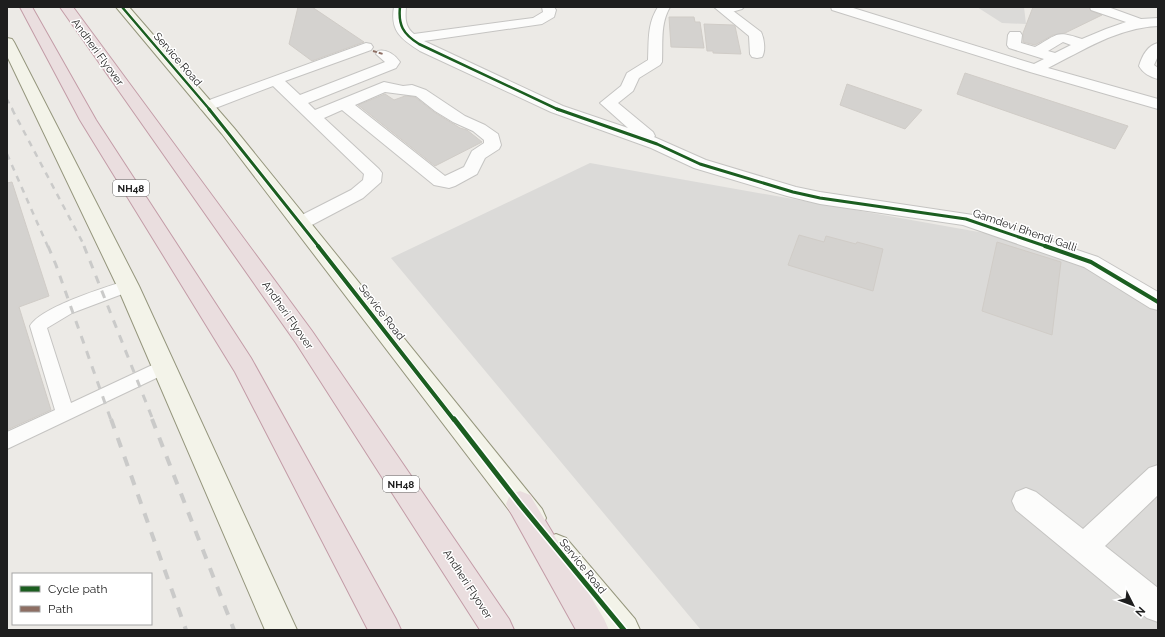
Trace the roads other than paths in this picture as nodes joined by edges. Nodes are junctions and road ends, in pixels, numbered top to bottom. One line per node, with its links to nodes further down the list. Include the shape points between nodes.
1 (26, 7): 45 (highway, NH48, via 88,120 243,365)
2 (66, 7): 46 (highway, Andheri Flyover / NH48, via 304,337)
3 (122, 7): 30 (street, Service Road)
4 (400, 7): 15 (street, via 398,18 405,35)
5 (548, 7): 15 (street, via 549,14 537,21)
6 (664, 7): 32 (street, via 660,12 654,38 655,62 632,76 628,88 608,103)
7 (739, 7): 10 (lane)
8 (840, 7): 11 (street)
9 (1096, 7): 13 (street)
10 (723, 9): 21 (street, via 756,35)
11 (868, 12): 23 (street)
12 (1158, 22): 13 (street)
13 (1140, 23): 17 (street, via 1112,31)
14 (1015, 35): 20 (street, via 1014,45)
15 (411, 39): 32 (street, via 425,48 557,109)
16 (7, 42): 34 (street)
17 (1084, 45): 20 (street, via 1062,37); 22 (street)
18 (1158, 47): 24 (street, via 1149,57 1146,66)
19 (374, 51): 25 (street); 26 (street, via 323,71); 26 (street, via 393,62 391,65)
20 (1036, 52): 22 (street)
21 (757, 54)
22 (1057, 58): 23 (street)
23 (1034, 69): 29 (street)
24 (1158, 74)
25 (275, 80): 27 (street); 30 (street)
26 (340, 85): 27 (street)
27 (298, 100): 31 (street)
28 (344, 104): 28 (street, via 384,88 412,90 421,93 459,119 479,128 492,138 493,145 478,155 471,170 449,182 440,181); 31 (street)
29 (1158, 104)
30 (207, 106): 33 (street, Service Road)
31 (314, 116): 33 (street, via 372,173 372,182 357,194)
32 (657, 144): 35 (street, Gamdevi Bhendi Galli, via 700,164 820,198 966,219 1091,262)
33 (301, 223): 41 (street, Service Road)
34 (128, 286): 36 (street); 37 (lane, via 58,313 38,326)
35 (1158, 302)
36 (163, 367): 37 (lane); 44 (street)
37 (64, 414): 38 (lane)
38 (7, 441)
39 (1158, 477): 42 (street)
40 (1026, 501): 42 (street)
41 (520, 504): 47 (highway); 48 (street, Service Road)
42 (1084, 547): 43 (street)
43 (1158, 607)
44 (281, 630)
45 (385, 630)
46 (498, 630)
47 (593, 630)
48 (624, 630)

